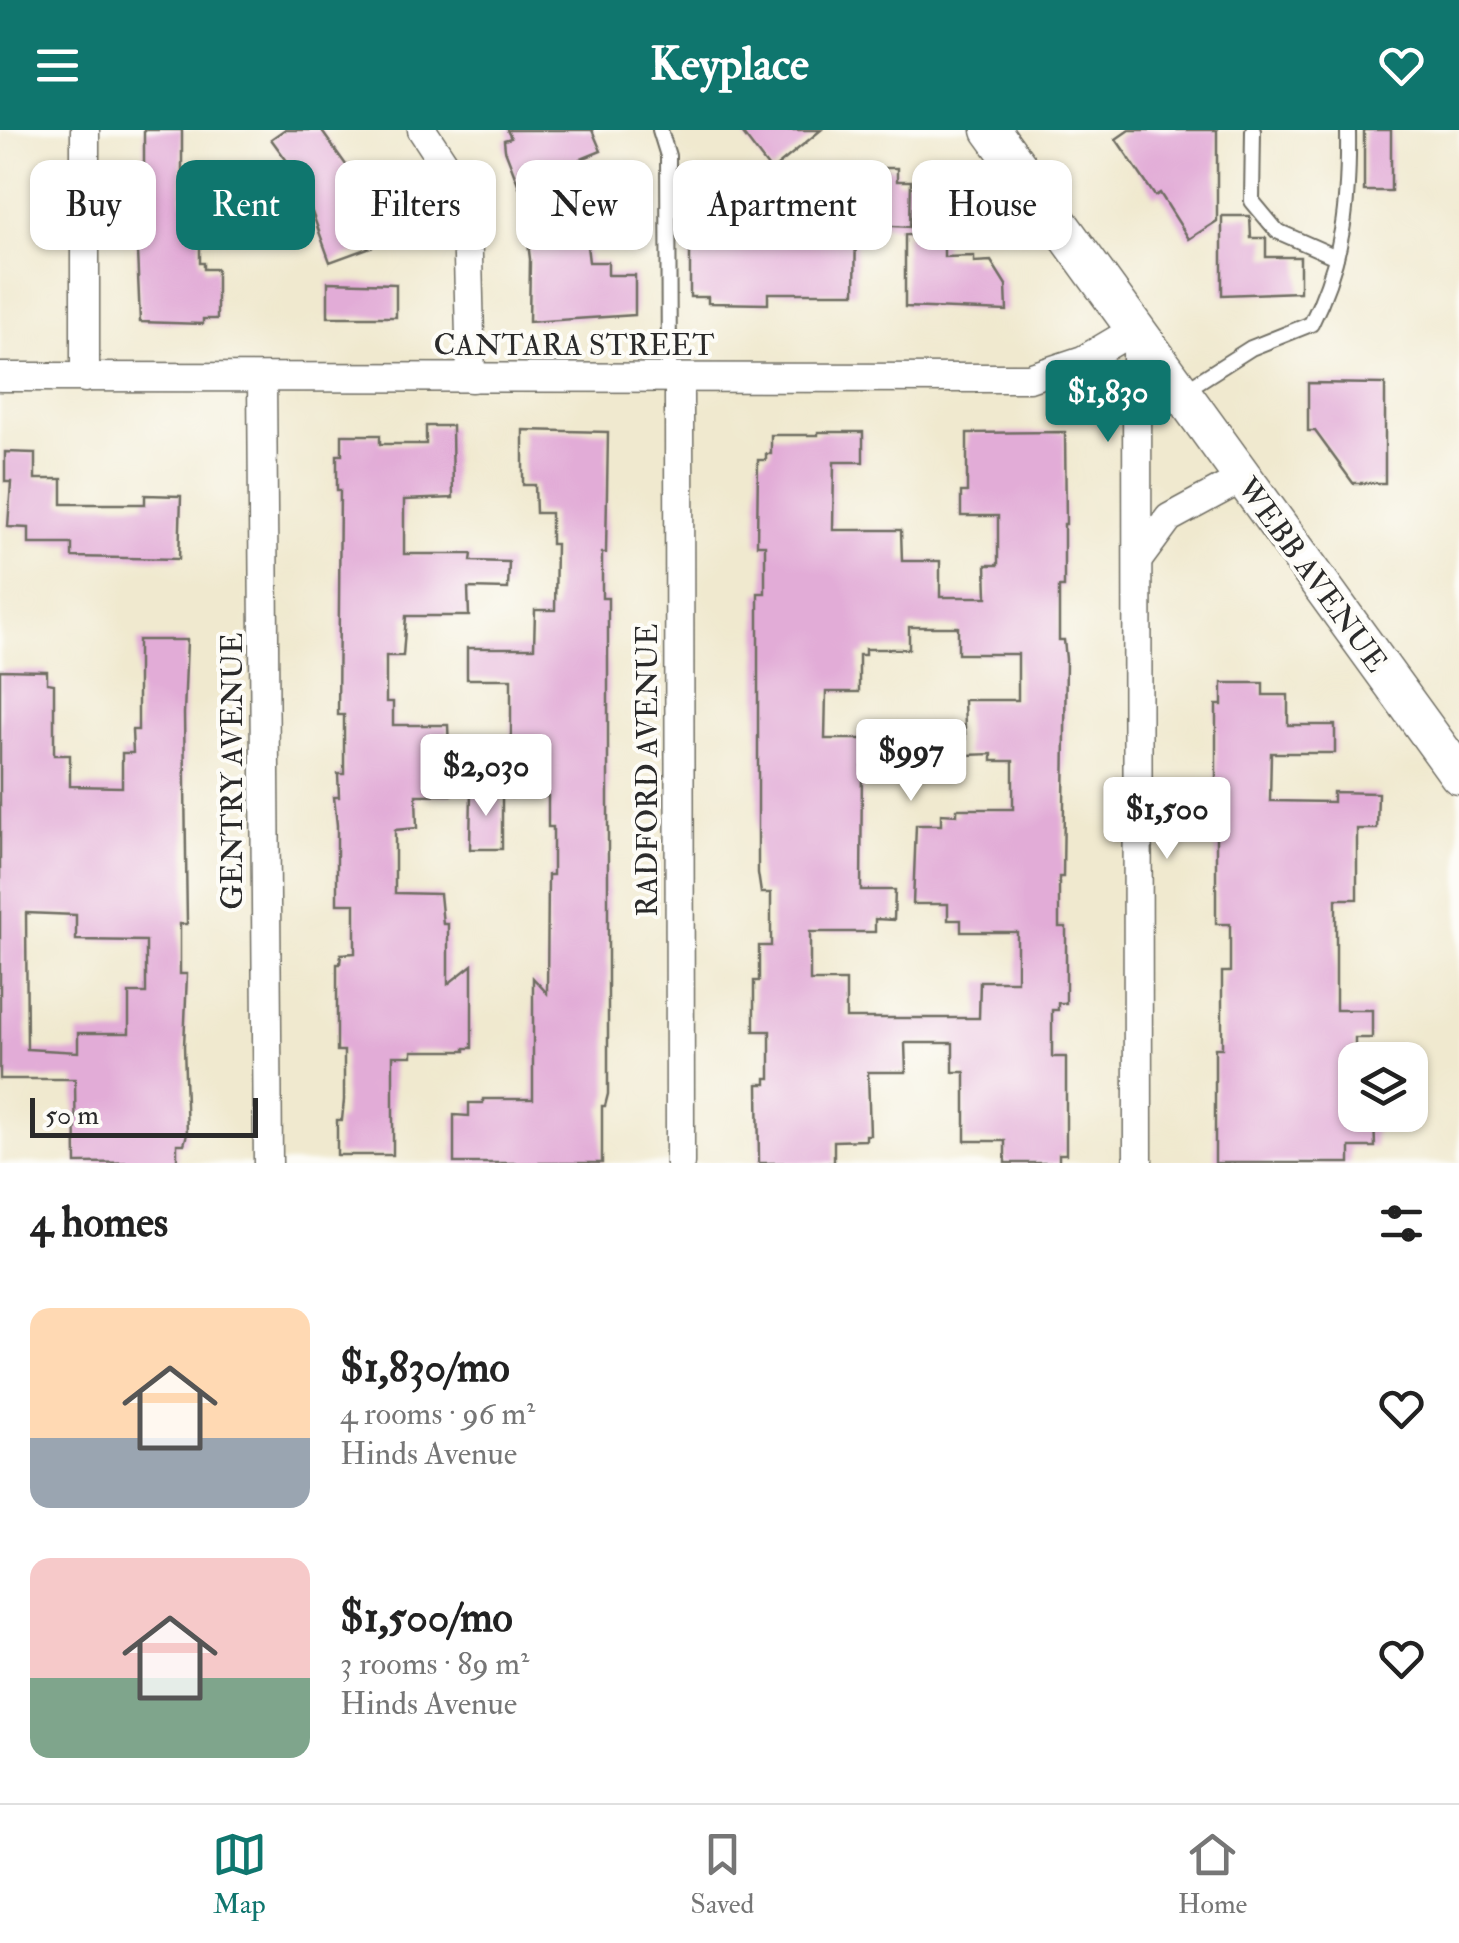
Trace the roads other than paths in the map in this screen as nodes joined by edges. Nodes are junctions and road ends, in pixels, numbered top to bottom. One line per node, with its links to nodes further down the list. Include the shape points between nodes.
1 (85, 130): 10 (street)
2 (422, 130): 12 (street, via 452,177 467,217)
3 (660, 130): 13 (lane, via 668,156)
4 (991, 130): 8 (street, WEBB AVENUE)
5 (1253, 130): 7 (lane, via 1252,202 1277,231)
6 (1348, 130): 7 (lane, via 1349,196)
7 (1336, 258): 14 (lane, via 1310,324 1251,348)
8 (1137, 328): 13 (street, CANTARA STREET, via 1083,360 1028,378); 14 (street, WEBB AVENUE); 16 (street)
9 (0, 377): 10 (street, CANTARA STREET)
10 (85, 378): 11 (street, CANTARA STREET)
11 (262, 378): 12 (street, CANTARA STREET); 18 (street, GENTRY AVENUE)
12 (471, 378): 13 (street, CANTARA STREET)
13 (674, 378): 19 (street, RADFORD AVENUE)
14 (1181, 392): 15 (street, WEBB AVENUE)
15 (1241, 479): 16 (street, via 1169,518); 17 (street, WEBB AVENUE)
16 (1138, 560): 20 (street)
17 (1459, 775)
18 (268, 1163)
19 (680, 1163)
20 (1138, 1163)

